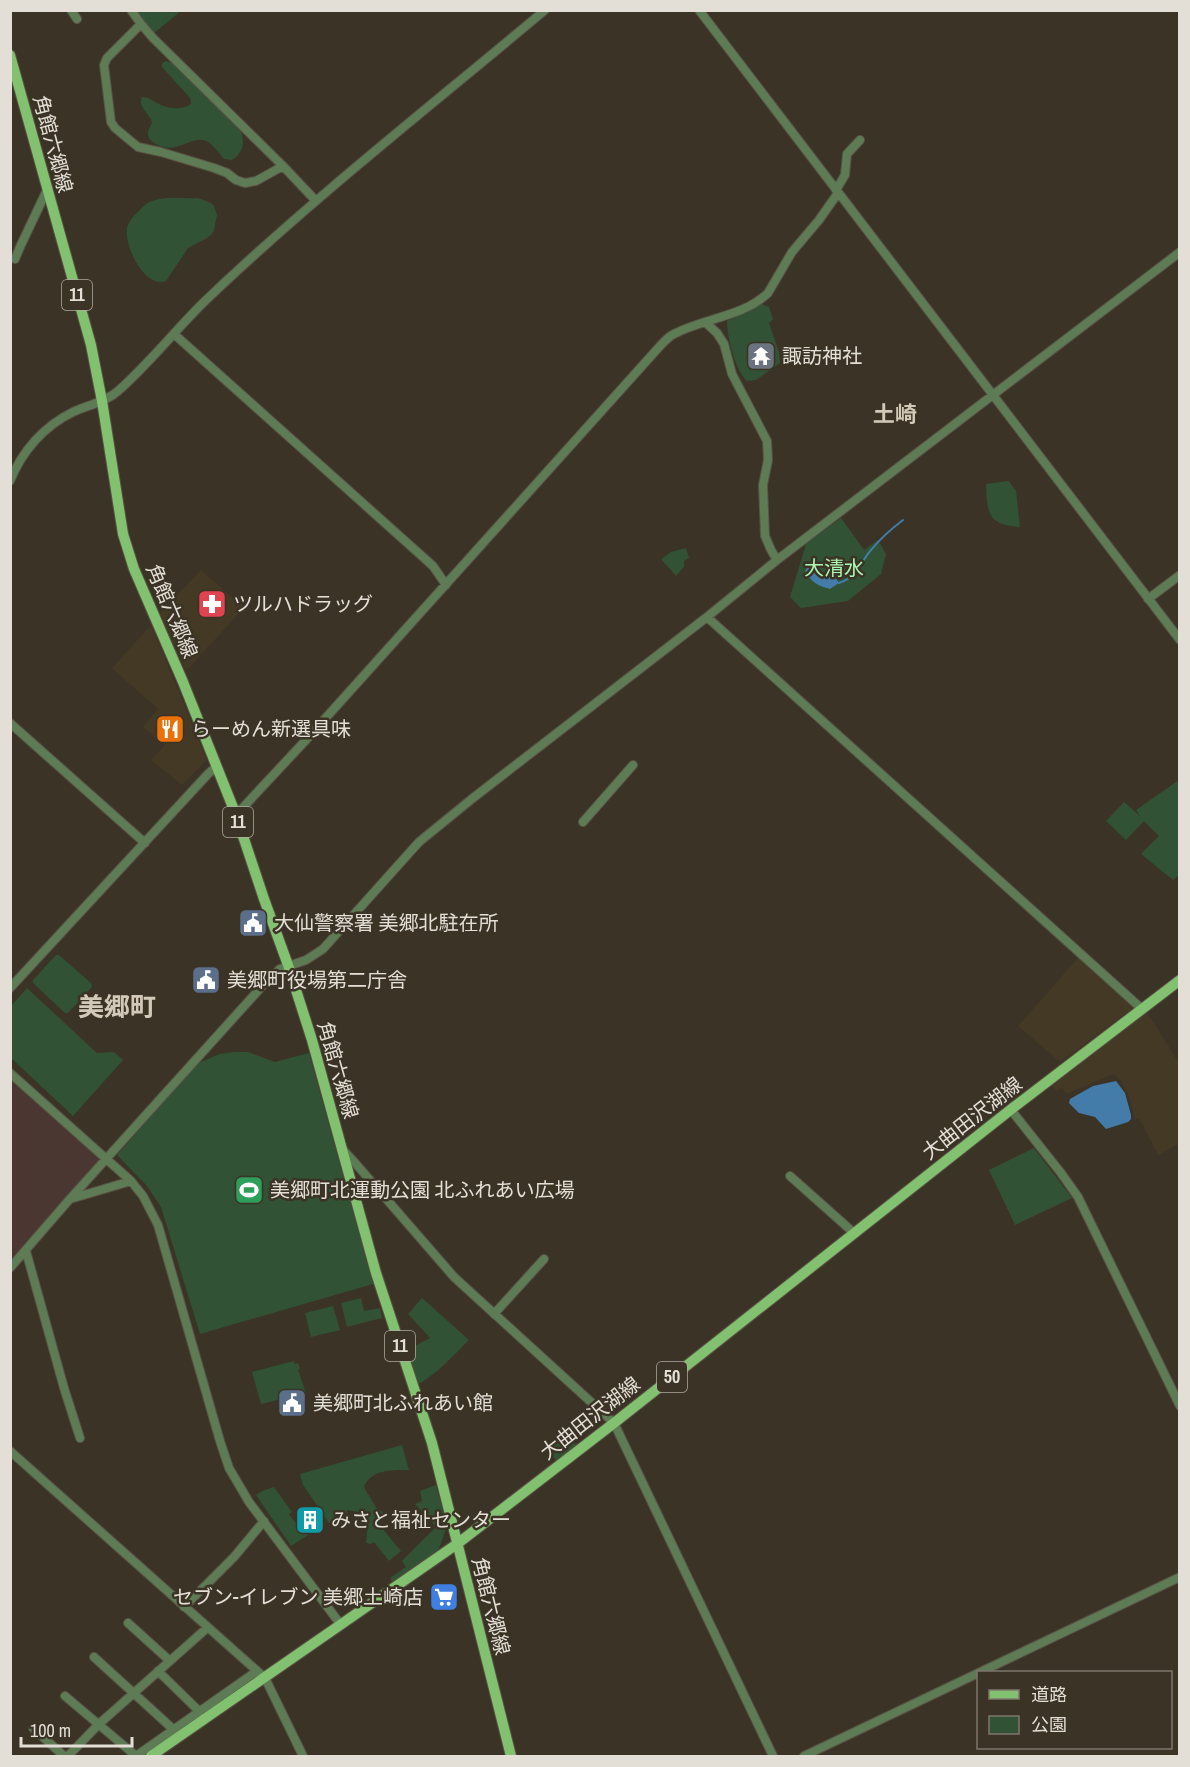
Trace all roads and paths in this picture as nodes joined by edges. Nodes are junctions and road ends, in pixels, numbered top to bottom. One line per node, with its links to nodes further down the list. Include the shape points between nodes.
1 (71, 10): 5 (street)
2 (131, 10): 6 (street)
3 (545, 10): 12 (street)
4 (699, 10): 11 (street)
5 (77, 19)
6 (141, 24): 9 (street); 9 (street, via 104,65 115,129 138,147 214,168 245,183 256,182)
7 (10, 55): 10 (main road, 角館六郷線 / 11)
8 (860, 140): 11 (street, via 848,154)
9 (282, 165): 12 (street)
10 (47, 190): 14 (street); 18 (main road, 角館六郷線 / 11, via 91,345)
11 (837, 192): 15 (street, via 761,300); 17 (street)
12 (316, 201): 16 (street)
13 (1179, 252): 17 (street)
14 (15, 259)
15 (705, 322): 20 (street, via 724,345 732,374 767,441 763,485 765,536); 22 (street, via 673,334 660,346)
16 (174, 334): 18 (street, via 121,389); 22 (street, via 433,566)
17 (993, 395): 20 (street); 23 (street)
18 (102, 401): 19 (street, via 72,412 39,435); 28 (main road, 角館六郷線 / 11, via 123,534 134,569)
19 (10, 481)
20 (777, 560): 24 (street)
21 (1179, 575): 23 (street)
22 (446, 585): 29 (street)
23 (1148, 599): 25 (street)
24 (707, 617): 32 (street, via 419,842 323,949); 35 (street)
25 (1179, 640)
26 (10, 723): 31 (street)
27 (633, 765): 30 (street)
28 (217, 766): 29 (main road, 角館六郷線 / 11); 31 (street)
29 (236, 815): 32 (main road, 角館六郷線 / 11)
30 (583, 822)
31 (145, 843): 34 (street)
32 (288, 965): 38 (main road, 角館六郷線 / 11); 39 (street, via 265,983)
33 (1179, 980): 35 (main road, 大曲田沢湖線 / 50)
34 (10, 988)
35 (1142, 1009): 37 (main road, 大曲田沢湖線 / 50)
36 (11, 1073): 39 (street)
37 (1011, 1110): 43 (main road, 大曲田沢湖線 / 50); 48 (street, via 1078,1197)
38 (341, 1149): 47 (street, via 454,1277); 53 (main road, 角館六郷線 / 11, via 376,1273 432,1443)
39 (107, 1159): 41 (street); 42 (street)
40 (790, 1176): 43 (street)
41 (131, 1181): 42 (street); 52 (street, via 158,1225 229,1468)
42 (69, 1200): 44 (street)
43 (854, 1233): 49 (main road, 大曲田沢湖線 / 50)
44 (26, 1251): 46 (street); 50 (street)
45 (544, 1258): 47 (street)
46 (10, 1268)
47 (494, 1314): 49 (street)
48 (1179, 1406)
49 (614, 1423): 53 (main road, 大曲田沢湖線 / 50); 76 (street)
50 (80, 1438)
51 (10, 1451): 55 (street)
52 (264, 1521): 55 (street); 57 (street)
53 (457, 1544): 57 (main road, 大曲田沢湖線 / 50); 75 (main road, 角館六郷線 / 11)
54 (1179, 1577): 62 (street)
55 (184, 1607): 58 (street)
56 (128, 1623): 60 (street)
57 (341, 1625): 64 (main road, 大曲田沢湖線 / 50)
58 (207, 1628): 60 (street); 64 (street)
59 (94, 1657): 65 (street)
60 (170, 1661): 61 (street)
61 (158, 1671): 65 (street); 67 (street)
62 (982, 1671)
63 (977, 1673): 77 (street)
64 (261, 1675): 67 (street); 73 (main road, 大曲田沢湖線 / 50); 74 (street)
65 (133, 1693): 68 (street); 70 (street)
66 (65, 1696): 68 (street)
67 (200, 1712): 70 (street)
68 (99, 1724): 71 (street); 72 (street)
69 (33, 1728): 71 (street)
70 (174, 1730): 72 (street)
71 (66, 1756)
72 (136, 1756)
73 (151, 1756)
74 (303, 1756)
75 (511, 1756)
76 (773, 1756)
77 (804, 1756)

